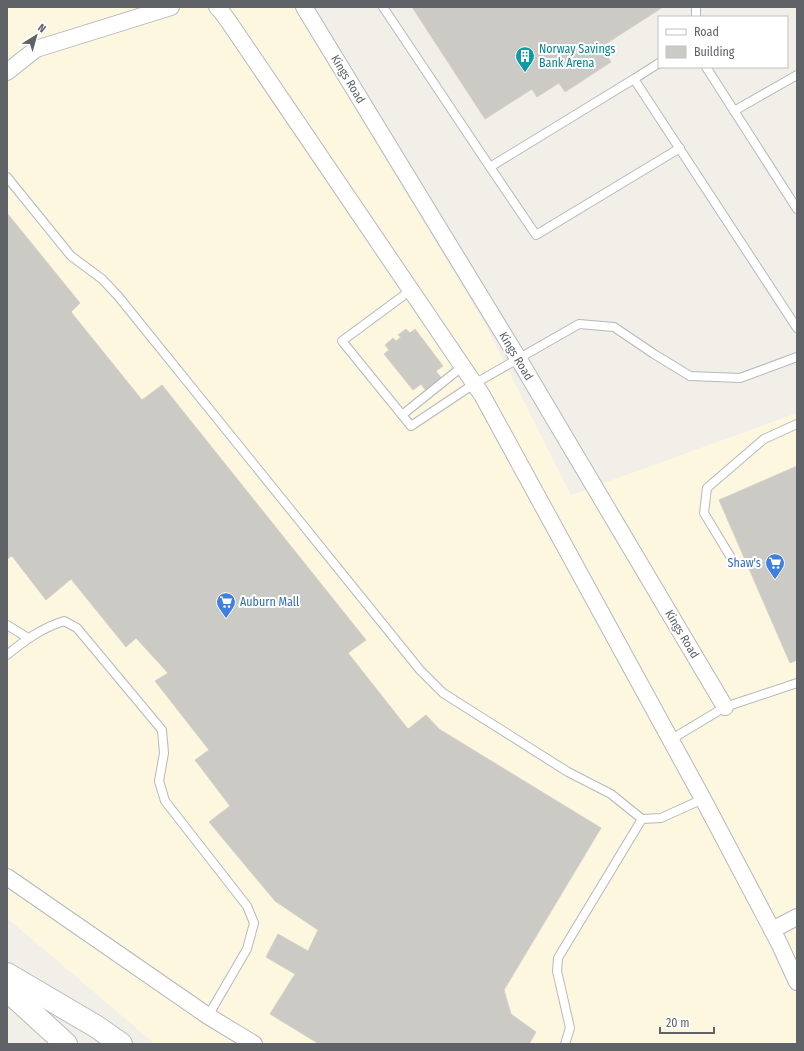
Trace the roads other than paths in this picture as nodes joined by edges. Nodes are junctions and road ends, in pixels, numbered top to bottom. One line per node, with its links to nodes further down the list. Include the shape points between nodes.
1 (171, 7): 7 (street, via 36,49)
2 (217, 7): 15 (street)
3 (304, 7): 18 (street, Kings Road)
4 (383, 7): 12 (lane)
5 (658, 64): 9 (lane)
6 (707, 68): 10 (lane)
7 (7, 72)
8 (797, 75): 10 (lane)
9 (634, 79): 11 (lane); 12 (lane)
10 (734, 111): 14 (lane)
11 (680, 148): 12 (lane, via 536,235); 16 (lane)
12 (490, 167)
13 (7, 177): 31 (lane, via 71,256 102,279 118,296 420,670 448,697 568,772 611,794)
14 (797, 209)
15 (411, 290): 19 (street); 21 (lane, via 342,341)
16 (797, 328)
17 (797, 356): 18 (lane, via 740,378 690,376 614,327 579,324)
18 (518, 358): 20 (lane); 28 (street, Kings Road)
19 (463, 366): 20 (street); 21 (lane)
20 (474, 384): 21 (lane, via 410,426); 29 (street)
21 (402, 415)
22 (797, 424): 23 (lane, via 764,440 707,488 704,512)
23 (730, 556)
24 (7, 625): 25 (lane)
25 (28, 638): 26 (lane); 40 (lane, via 52,624 64,621 77,628 162,730 164,753 159,781 165,801 247,906 254,923 247,949)
26 (7, 655)
27 (797, 683): 28 (lane)
28 (725, 707): 29 (lane)
29 (670, 740): 30 (street)
30 (703, 799): 31 (lane, via 661,818); 34 (street)
31 (642, 819): 45 (lane, via 558,958 557,971 570,1028)
32 (7, 877): 40 (street)
33 (797, 917): 34 (street)
34 (772, 930): 35 (street)
35 (791, 953): 38 (street)
36 (7, 974): 43 (main road)
37 (7, 980): 42 (main road)
38 (797, 982)
39 (7, 990): 41 (main road)
40 (208, 1016): 44 (street)
41 (66, 1044)
42 (96, 1044)
43 (121, 1044)
44 (254, 1044)
45 (565, 1044)

